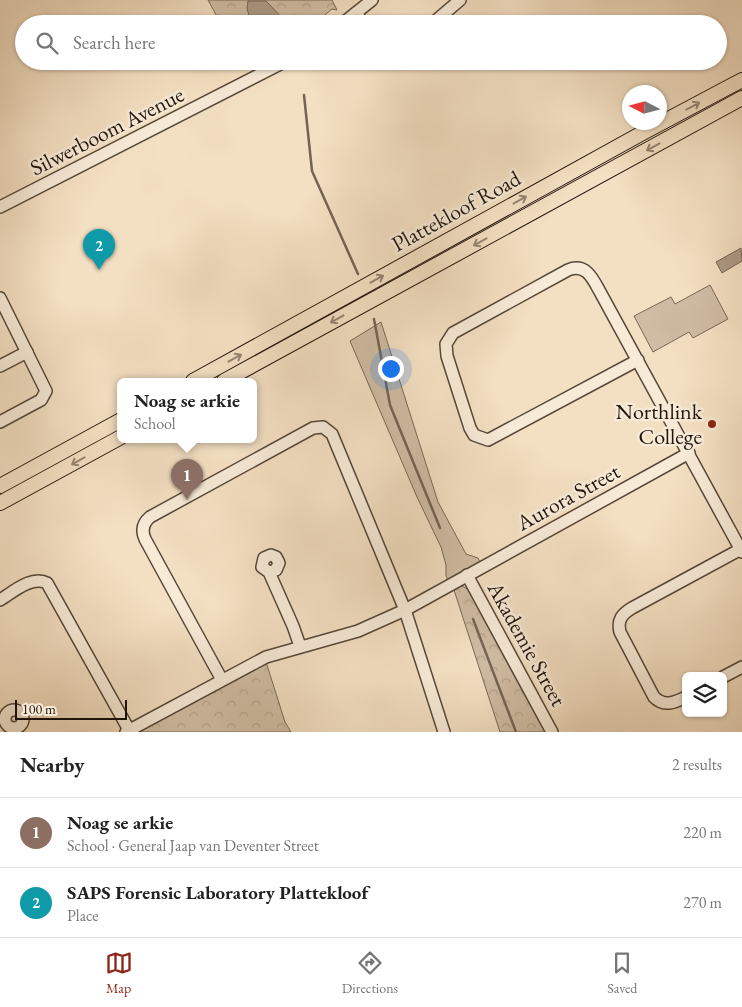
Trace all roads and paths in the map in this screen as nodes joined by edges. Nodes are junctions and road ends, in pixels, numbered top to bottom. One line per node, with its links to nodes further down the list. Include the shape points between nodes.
1 (372, 0): 3 (street)
2 (460, 0): 5 (street)
3 (356, 13): 4 (street)
4 (353, 15)
5 (442, 15)
6 (268, 70): 9 (street, Silwerboom Avenue)
7 (742, 80): 14 (main road, Plattekloof Road, one-way to 7)
8 (742, 98): 15 (main road, Plattekloof Road, one-way to 15)
9 (0, 208)
10 (1, 305): 11 (street)
11 (27, 352): 13 (street); 16 (street, via 45,386 45,394 41,400)
12 (638, 360): 12 (street, via 590,274 578,268 568,270 449,336 445,349 472,432 483,439 492,439); 19 (street)
13 (0, 366)
14 (198, 378)
15 (229, 378)
16 (0, 422)
17 (117, 422): 20 (main road)
18 (117, 439): 21 (main road, one-way to 21)
19 (689, 454): 22 (street); 24 (street, Aurora Street)
20 (0, 486)
21 (0, 503)
22 (741, 550): 31 (street, via 632,608 619,622 620,632 658,701 670,704)
23 (269, 572): 27 (street)
24 (467, 575): 26 (street, Aurora Street); 34 (street, Akademie Street)
25 (0, 600): 32 (street, via 31,582 47,583)
26 (405, 610): 27 (street, Aurora Street, via 358,631); 30 (street, via 332,434 323,428 313,428 144,523 145,539); 33 (street)
27 (300, 646): 30 (street, Aurora Street, via 266,657)
28 (742, 667): 29 (street)
29 (727, 675)
30 (222, 680): 32 (street, Aurora Street)
31 (682, 699)
32 (127, 731)
33 (444, 732)
34 (552, 732)

